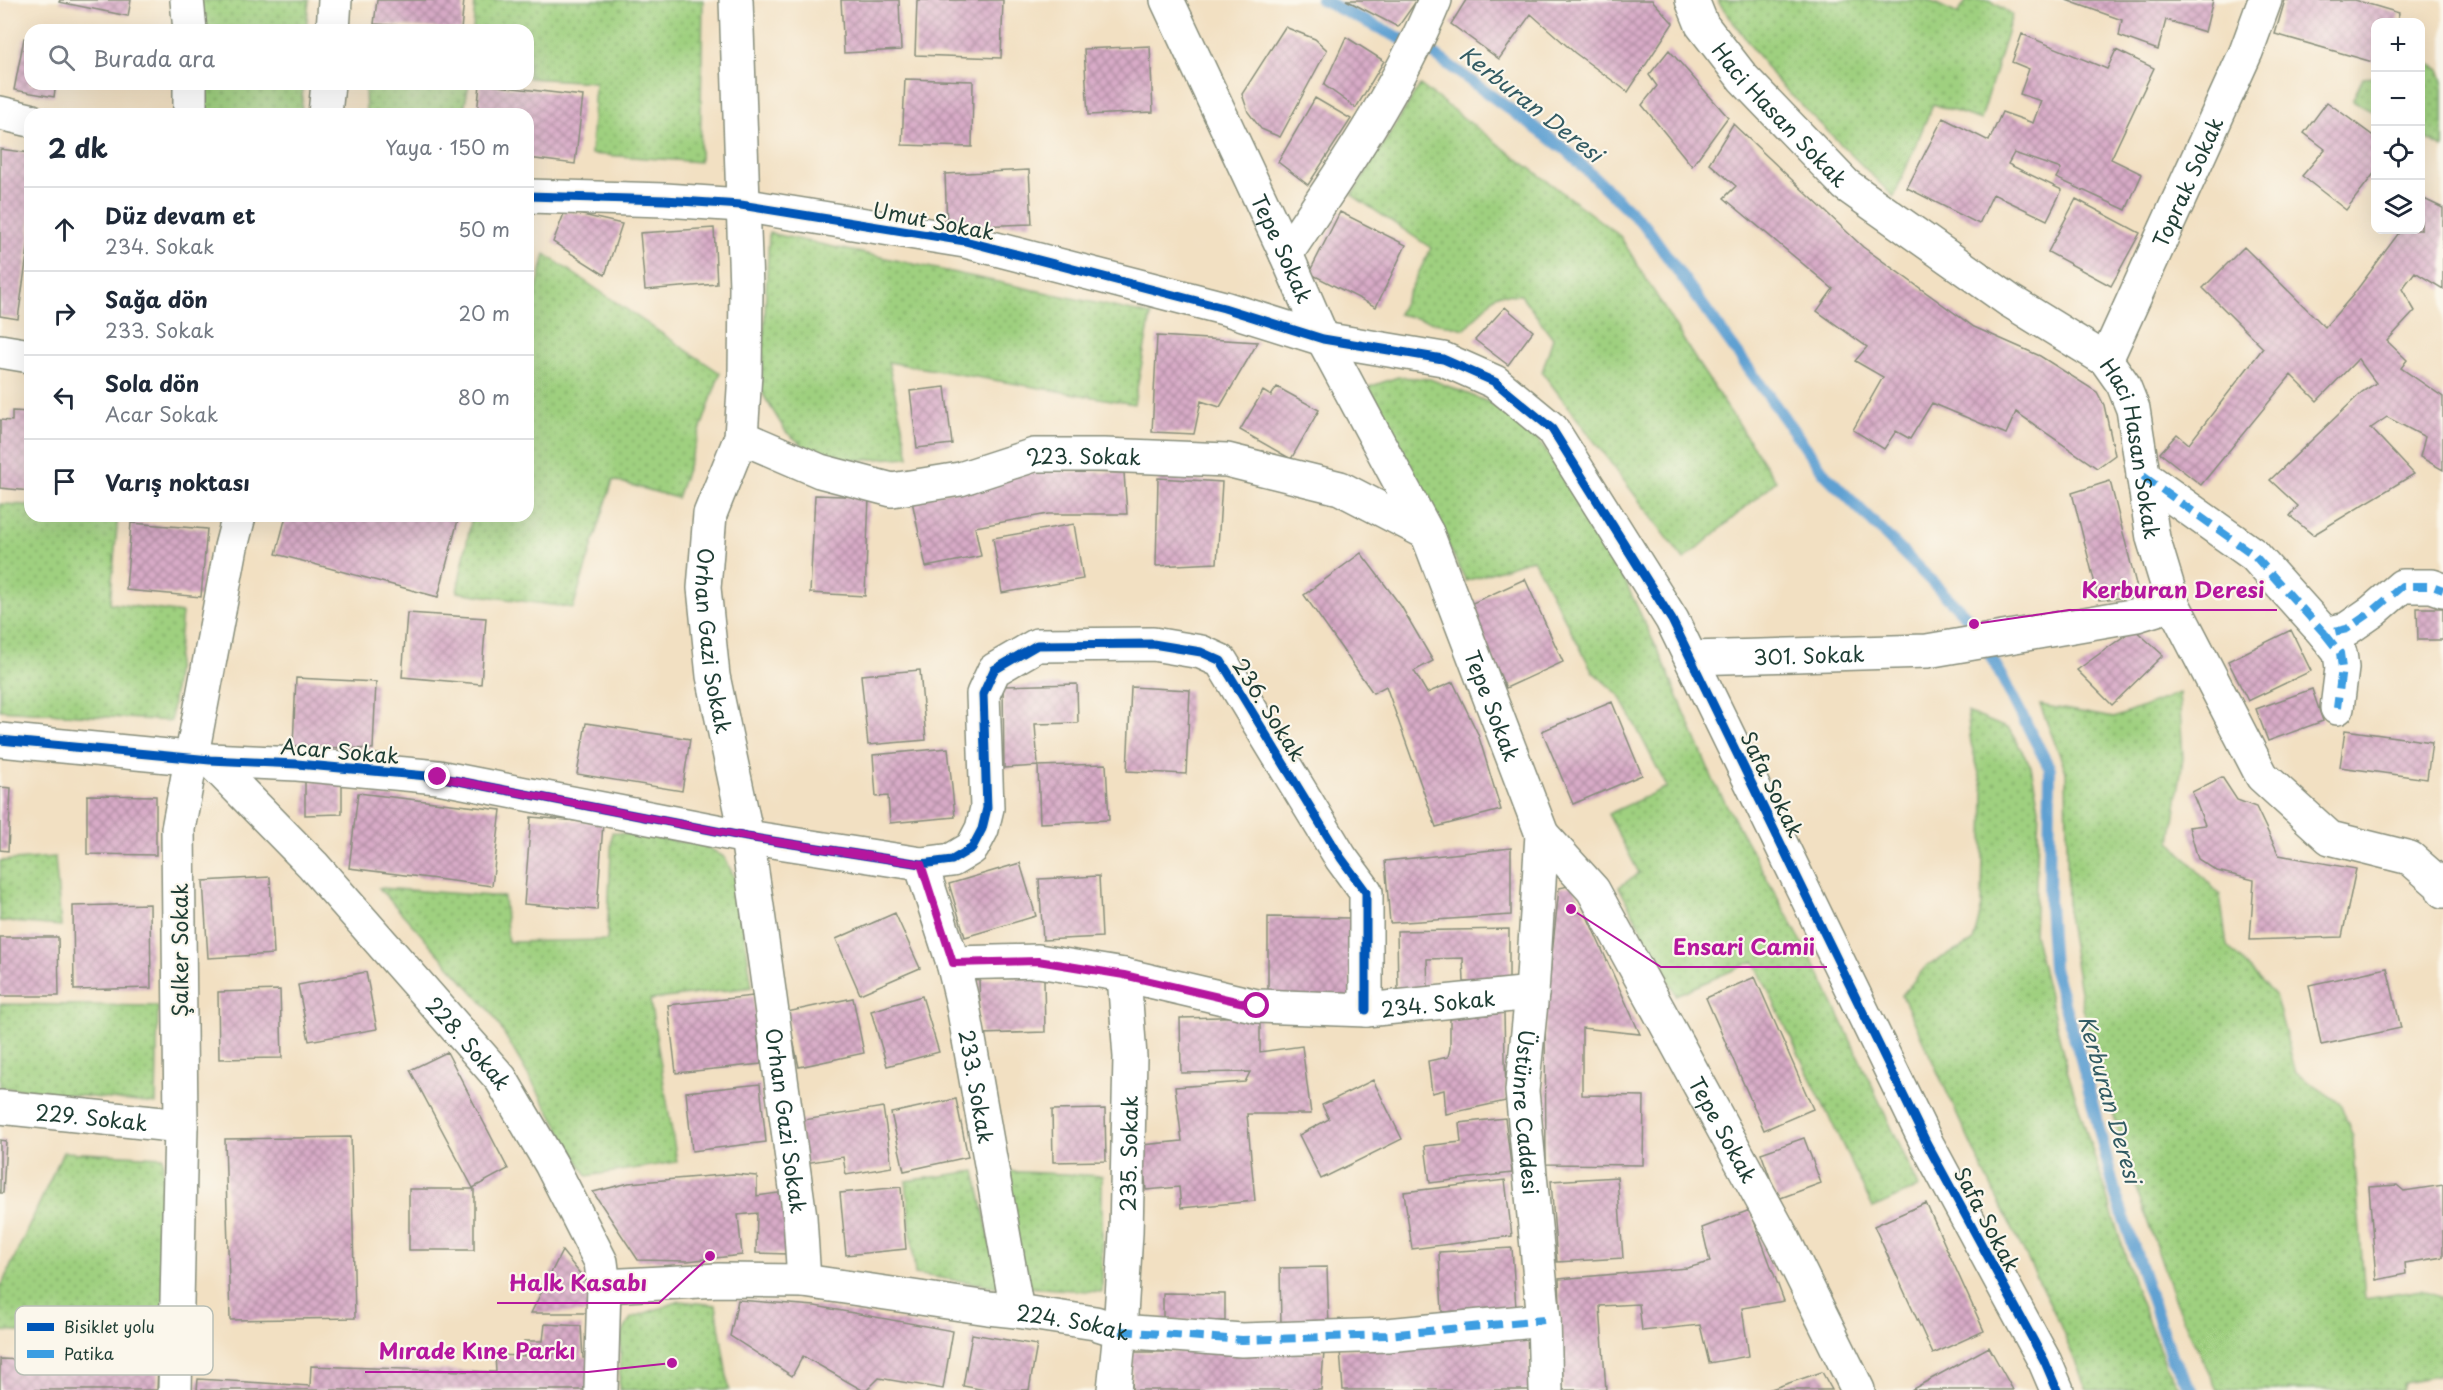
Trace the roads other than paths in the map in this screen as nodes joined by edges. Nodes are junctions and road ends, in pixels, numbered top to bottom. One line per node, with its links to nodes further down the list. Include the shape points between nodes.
1 (187, 0): 8 (street)
2 (335, 0): 9 (street)
3 (735, 0): 17 (street, Orhan Gazi Sokak)
4 (1435, 0): 18 (street, via 1423,30 1362,142)
5 (1692, 0): 22 (street, Haci Hasan Sokak, via 1702,25 1743,78 1846,185 2010,301)
6 (2265, 0): 22 (street, Toprak Sokak, via 2247,52)
7 (1177, 6): 18 (street, Tepe Sokak)
8 (189, 24)
9 (333, 24)
10 (190, 90): 12 (street)
11 (327, 90): 13 (street)
12 (190, 108)
13 (326, 108)
14 (0, 113): 15 (street)
15 (24, 119)
16 (534, 196): 17 (street, Umut Sokak)
17 (741, 205): 19 (street, Umut Sokak, via 965,241 1224,308); 23 (street, Orhan Gazi Sokak, via 746,298)
18 (1286, 254): 19 (street, Tepe Sokak)
19 (1323, 339): 26 (street, Tepe Sokak); 30 (street, Safa Sokak, via 1443,359 1495,382 1552,429 1672,620)
20 (0, 351): 21 (street)
21 (24, 355)
22 (2106, 360): 24 (street, Haci Hasan Sokak, via 2124,384 2133,409)
23 (741, 437): 26 (street, 223. Sokak, via 820,471 892,489 960,479 1034,455 1227,460 1340,488); 35 (street, Orhan Gazi Sokak, via 710,514 704,588 713,676)
24 (2143, 476): 28 (street, Haci Hasan Sokak, via 2153,537); 29 (street, via 2254,555)
25 (237, 522): 33 (street, Şalker Sokak)
26 (1426, 533): 34 (street, Tepe Sokak)
27 (2443, 590): 29 (street, via 2402,586 2347,629)
28 (2173, 604): 30 (street, 301. Sokak, via 2137,615 1927,651); 37 (street, Haci Hasan Sokak, via 2262,776 2330,838 2410,858)
29 (2325, 634): 31 (street, via 2340,653)
30 (1691, 658): 56 (street, Safa Sokak, via 1927,1144)
31 (2337, 708)
32 (0, 740): 33 (street, Acar Sokak)
33 (201, 759): 35 (street, Acar Sokak, via 438,777); 43 (street, Şalker Sokak, via 178,829); 45 (street, 228. Sokak, via 313,865 501,1079 584,1228 600,1262)
34 (1542, 834): 40 (street, Üstünre Caddesi); 55 (street, Tepe Sokak, via 1593,890 1784,1240)
35 (747, 837): 36 (street, Acar Sokak); 44 (street, Orhan Gazi Sokak, via 800,1217)
36 (921, 864): 38 (street, 233. Sokak); 41 (street, 236. Sokak, via 952,860 972,848 982,829 987,808 983,694 994,670 1036,645 1153,644 1200,652 1221,661 1335,849 1366,892)
37 (2443, 887)
38 (953, 963): 39 (street, 234. Sokak, via 1038,961); 47 (street, 233. Sokak, via 992,1158)
39 (1124, 975): 41 (street, 234. Sokak, via 1257,1006); 49 (street, 235. Sokak, via 1130,1057)
40 (1532, 993): 41 (street, 234. Sokak); 48 (street, Üstünre Caddesi, via 1522,1091)
41 (1366, 1010)
42 (0, 1107): 43 (street, 229. Sokak)
43 (181, 1126): 46 (street, Şalker Sokak)
44 (804, 1281): 45 (street, 224. Sokak, via 718,1280); 47 (street, 224. Sokak)
45 (604, 1286): 52 (street, 228. Sokak)
46 (177, 1306)
47 (1017, 1311): 49 (street, 224. Sokak, via 1095,1323)
48 (1544, 1320): 49 (street, 224. Sokak, via 1387,1335 1242,1340); 54 (street, Üstünre Caddesi)
49 (1120, 1331): 53 (street, 235. Sokak)
50 (175, 1375): 51 (street, Şalker Sokak)
51 (175, 1390)
52 (602, 1390)
53 (1113, 1390)
54 (1546, 1390)
55 (1857, 1390)
56 (2057, 1390)

